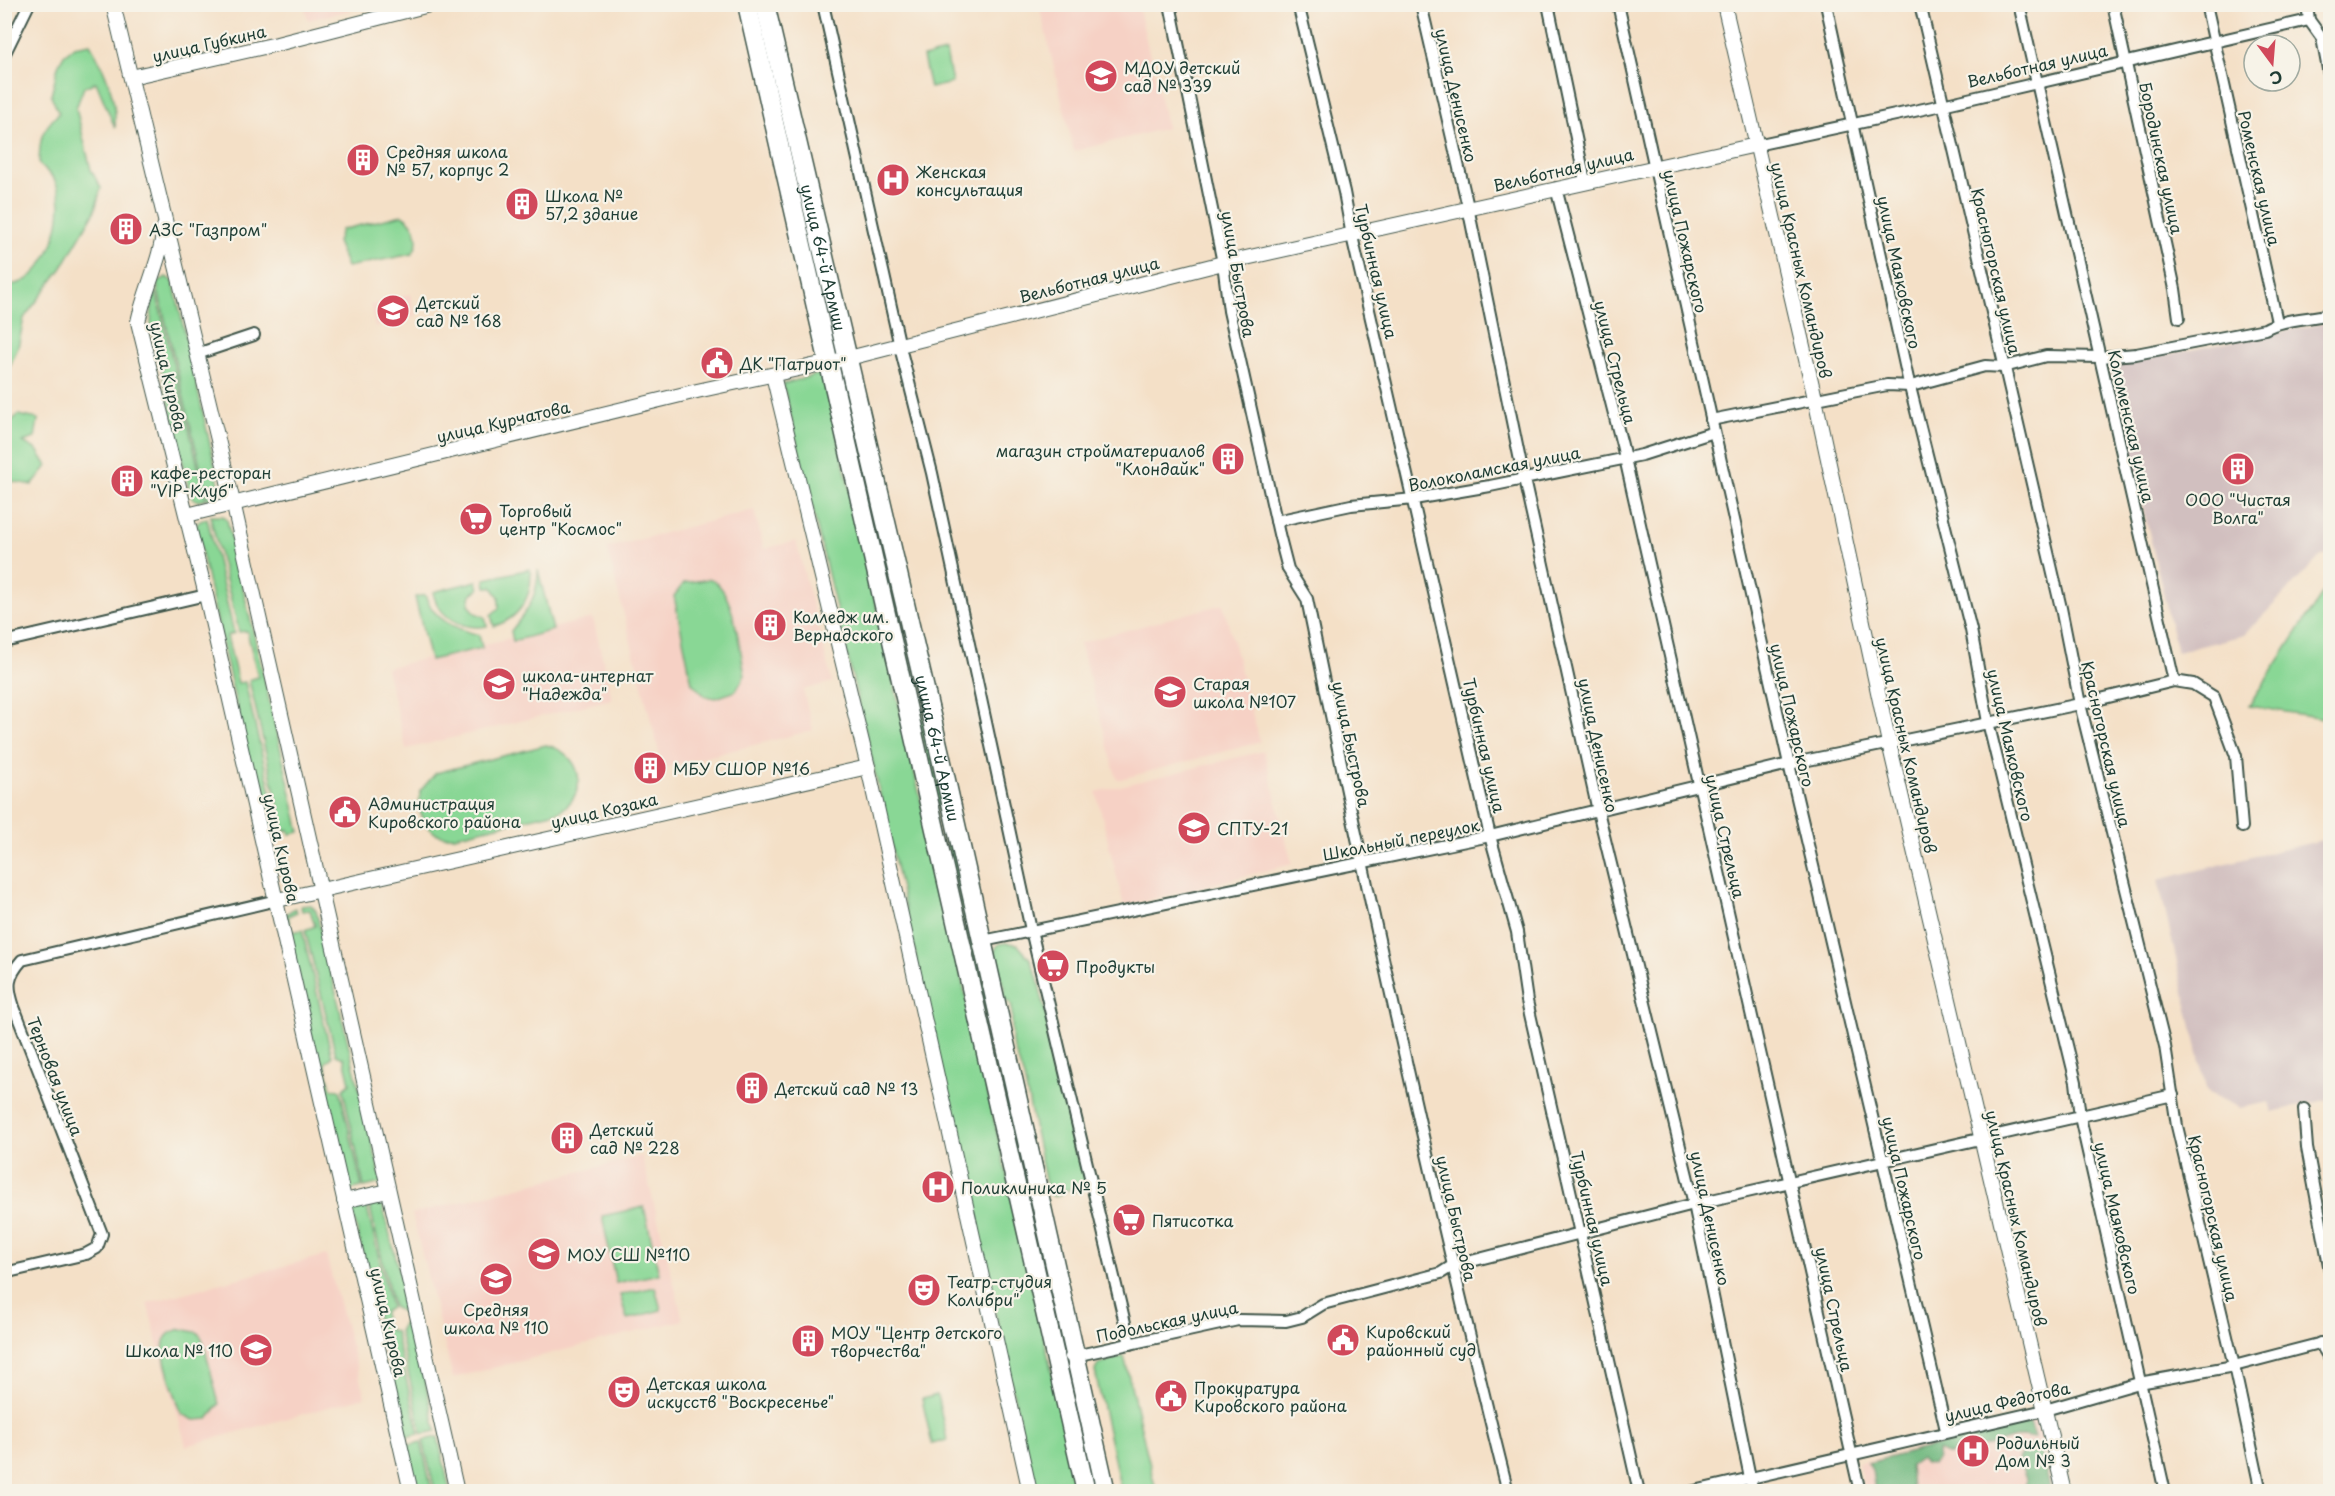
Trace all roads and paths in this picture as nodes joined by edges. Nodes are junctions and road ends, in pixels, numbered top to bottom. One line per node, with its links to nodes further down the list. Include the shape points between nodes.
1 (29, 4): 21 (street)
2 (113, 4): 23 (street, улица Кирова)
3 (433, 4): 23 (street, улица Губкина)
4 (747, 4): 44 (highway, улица 64-й Армии)
5 (765, 4): 43 (highway, улица 64-й Армии)
6 (823, 4): 40 (street)
7 (1170, 4): 35 (street, улица Быстрова)
8 (1298, 4): 34 (street, Турбинная улица)
9 (1421, 4): 32 (street, улица Денисенко)
10 (1548, 4): 30 (street)
11 (1618, 4): 29 (street, улица Пожарского)
12 (1724, 4): 28 (street, улица Красных Командиров)
13 (1826, 4): 27 (street, улица Маяковского)
14 (1920, 4): 26 (street, Красногорская улица)
15 (2019, 4): 25 (street, Коломенская улица)
16 (2113, 4): 22 (street, Бородинская улица)
17 (2206, 4): 20 (street, Роменская улица)
18 (2307, 4): 19 (street)
19 (2308, 20): 20 (street, Вельботная улица); 24 (street, via 2322,38)
20 (2214, 41): 22 (street, Вельботная улица); 38 (street, Роменская улица)
21 (4, 55)
22 (2126, 61): 25 (street, Вельботная улица); 37 (street, Бородинская улица)
23 (131, 77): 33 (street, улица Кирова)
24 (2331, 80)
25 (2038, 83): 26 (street, Вельботная улица); 42 (street, Коломенская улица)
26 (1942, 105): 27 (street, Вельботная улица); 45 (street, Красногорская улица)
27 (1853, 124): 28 (street, Вельботная улица); 47 (street, улица Маяковского)
28 (1756, 145): 29 (street, Вельботная улица); 48 (street, улица Красных Командиров)
29 (1653, 165): 30 (street, Вельботная улица); 49 (street, улица Пожарского)
30 (1585, 181): 31 (street, Вельботная улица)
31 (1556, 188): 32 (street, Вельботная улица); 51 (street, улица Стрельца)
32 (1468, 207): 34 (street, Вельботная улица); 52 (street, улица Денисенко)
33 (165, 216): 41 (street, улица Кирова); 55 (street, улица Кирова, via 160,252 144,292 138,322)
34 (1352, 236): 35 (street, Вельботная улица); 53 (street, Турбинная улица)
35 (1223, 263): 40 (street, Вельботная улица); 56 (street, улица Быстрова, via 1229,311)
36 (2331, 314): 38 (street, via 2299,322)
37 (2179, 318)
38 (2277, 322): 42 (street, via 2265,329 2224,338)
39 (254, 335): 41 (street)
40 (900, 344): 43 (street, Вельботная улица); 72 (street, via 932,472)
41 (197, 354): 54 (street, улица Кирова)
42 (2101, 357): 45 (street, via 2046,356); 59 (street, Коломенская улица)
43 (849, 358): 44 (street, Вельботная улица); 73 (highway, улица 64-й Армии)
44 (828, 364): 46 (street, улица Курчатова); 79 (highway, улица 64-й Армии)
45 (2004, 367): 47 (street, via 1985,366); 60 (street, Красногорская улица)
46 (773, 375): 54 (street, улица Курчатова); 64 (street)
47 (1911, 386): 48 (street, via 1887,385); 61 (street, улица Маяковского, via 1971,630)
48 (1815, 399): 49 (street); 62 (street, улица Красных Командиров)
49 (1711, 420): 50 (street, улица Пожарского)
50 (1714, 432): 51 (street, Волоколамская улица, via 1669,448); 63 (street, улица Пожарского)
51 (1625, 457): 52 (street, Волоколамская улица); 65 (street, улица Стрельца)
52 (1525, 478): 53 (street, Волоколамская улица); 66 (street, улица Денисенко)
53 (1414, 499): 56 (street, Волоколамская улица, via 1351,505); 68 (street, Турбинная улица)
54 (233, 502): 55 (street, улица Курчатова); 70 (street, улица Кирова)
55 (187, 514): 57 (street, улица Кирова)
56 (1276, 521): 69 (street, улица Быстрова, via 1288,569 1307,599)
57 (206, 595): 58 (street); 71 (street, улица Кирова)
58 (4, 642)
59 (2174, 681): 60 (street, Школьный переулок); 67 (street, via 2193,684 2214,696 2236,756)
60 (2080, 704): 61 (street, Школьный переулок); 74 (street, Красногорская улица, via 2166,1046)
61 (1988, 723): 62 (street, Школьный переулок); 76 (street, улица Маяковского, via 2076,1082)
62 (1889, 743): 63 (street, Школьный переулок); 77 (street, улица Красных Командиров)
63 (1789, 764): 65 (street, Школьный переулок); 80 (street, улица Пожарского)
64 (868, 767): 70 (street, улица Козака); 102 (street)
65 (1700, 787): 66 (street, Школьный переулок); 81 (street, улица Стрельца)
66 (1598, 811): 68 (street, Школьный переулок); 84 (street, улица Денисенко)
67 (2242, 827)
68 (1490, 836): 69 (street, Школьный переулок); 85 (street, Турбинная улица, via 1517,932 1527,1001)
69 (1361, 862): 72 (street, Школьный переулок); 86 (street, улица Быстрова)
70 (321, 891): 71 (street, улица Козака); 82 (street, улица Кирова)
71 (277, 900): 83 (street, улица Кирова); 88 (street, Терновая улица, via 22,960 10,974 8,989 14,1007 102,1234 97,1248 86,1254)
72 (1031, 930): 73 (street, Школьный переулок); 90 (street)
73 (983, 941): 78 (highway, улица 64-й Армии)
74 (2173, 1095): 76 (street, Подольская улица); 94 (street, Красногорская улица)
75 (2304, 1110): 87 (street, via 2307,1148)
76 (2080, 1117): 77 (street, Подольская улица); 95 (street, улица Маяковского)
77 (1982, 1139): 80 (street, Подольская улица); 96 (street, улица Красных Командиров)
78 (1031, 1158): 79 (highway); 91 (highway, улица 64-й Армии)
79 (1010, 1162): 93 (highway, улица 64-й Армии)
80 (1883, 1162): 81 (street, Подольская улица); 97 (street, улица Пожарского)
81 (1792, 1182): 84 (street, Подольская улица); 98 (street, улица Стрельца)
82 (388, 1191): 83 (street); 101 (street, улица Кирова)
83 (344, 1201): 100 (street, улица Кирова)
84 (1694, 1204): 85 (street, Подольская улица); 99 (street, улица Денисенко)
85 (1582, 1233): 86 (street, Подольская улица); 106 (street, Турбинная улица)
86 (1452, 1266): 90 (street, Подольская улица, via 1442,1274 1323,1304 1302,1317 1286,1321 1238,1320); 105 (street, улица Быстрова)
87 (2331, 1271)
88 (4, 1273)
89 (2325, 1342): 92 (street); 94 (street, улица Федотова)
90 (1130, 1344): 91 (street, Подольская улица)
91 (1074, 1356): 93 (street, Подольская улица); 104 (highway, улица 64-й Армии)
92 (2331, 1359)
93 (1055, 1360): 103 (highway, улица 64-й Армии)
94 (2234, 1366): 95 (street, улица Федотова); 112 (street, Красногорская улица)
95 (2139, 1383): 96 (street, улица Федотова); 111 (street, улица Маяковского)
96 (2045, 1410): 97 (street, улица Федотова); 110 (street, улица Красных Командиров)
97 (1946, 1430): 98 (street, улица Федотова)
98 (1852, 1453): 99 (street, улица Федотова); 109 (street, улица Стрельца)
99 (1750, 1476): 107 (street, улица Федотова); 108 (street, улица Денисенко)
100 (411, 1491)
101 (457, 1491)
102 (1030, 1491)
103 (1086, 1491)
104 (1106, 1491)
105 (1508, 1491)
106 (1639, 1491)
107 (1690, 1491)
108 (1753, 1491)
109 (1860, 1491)
110 (2064, 1491)
111 (2165, 1491)
112 (2261, 1491)

